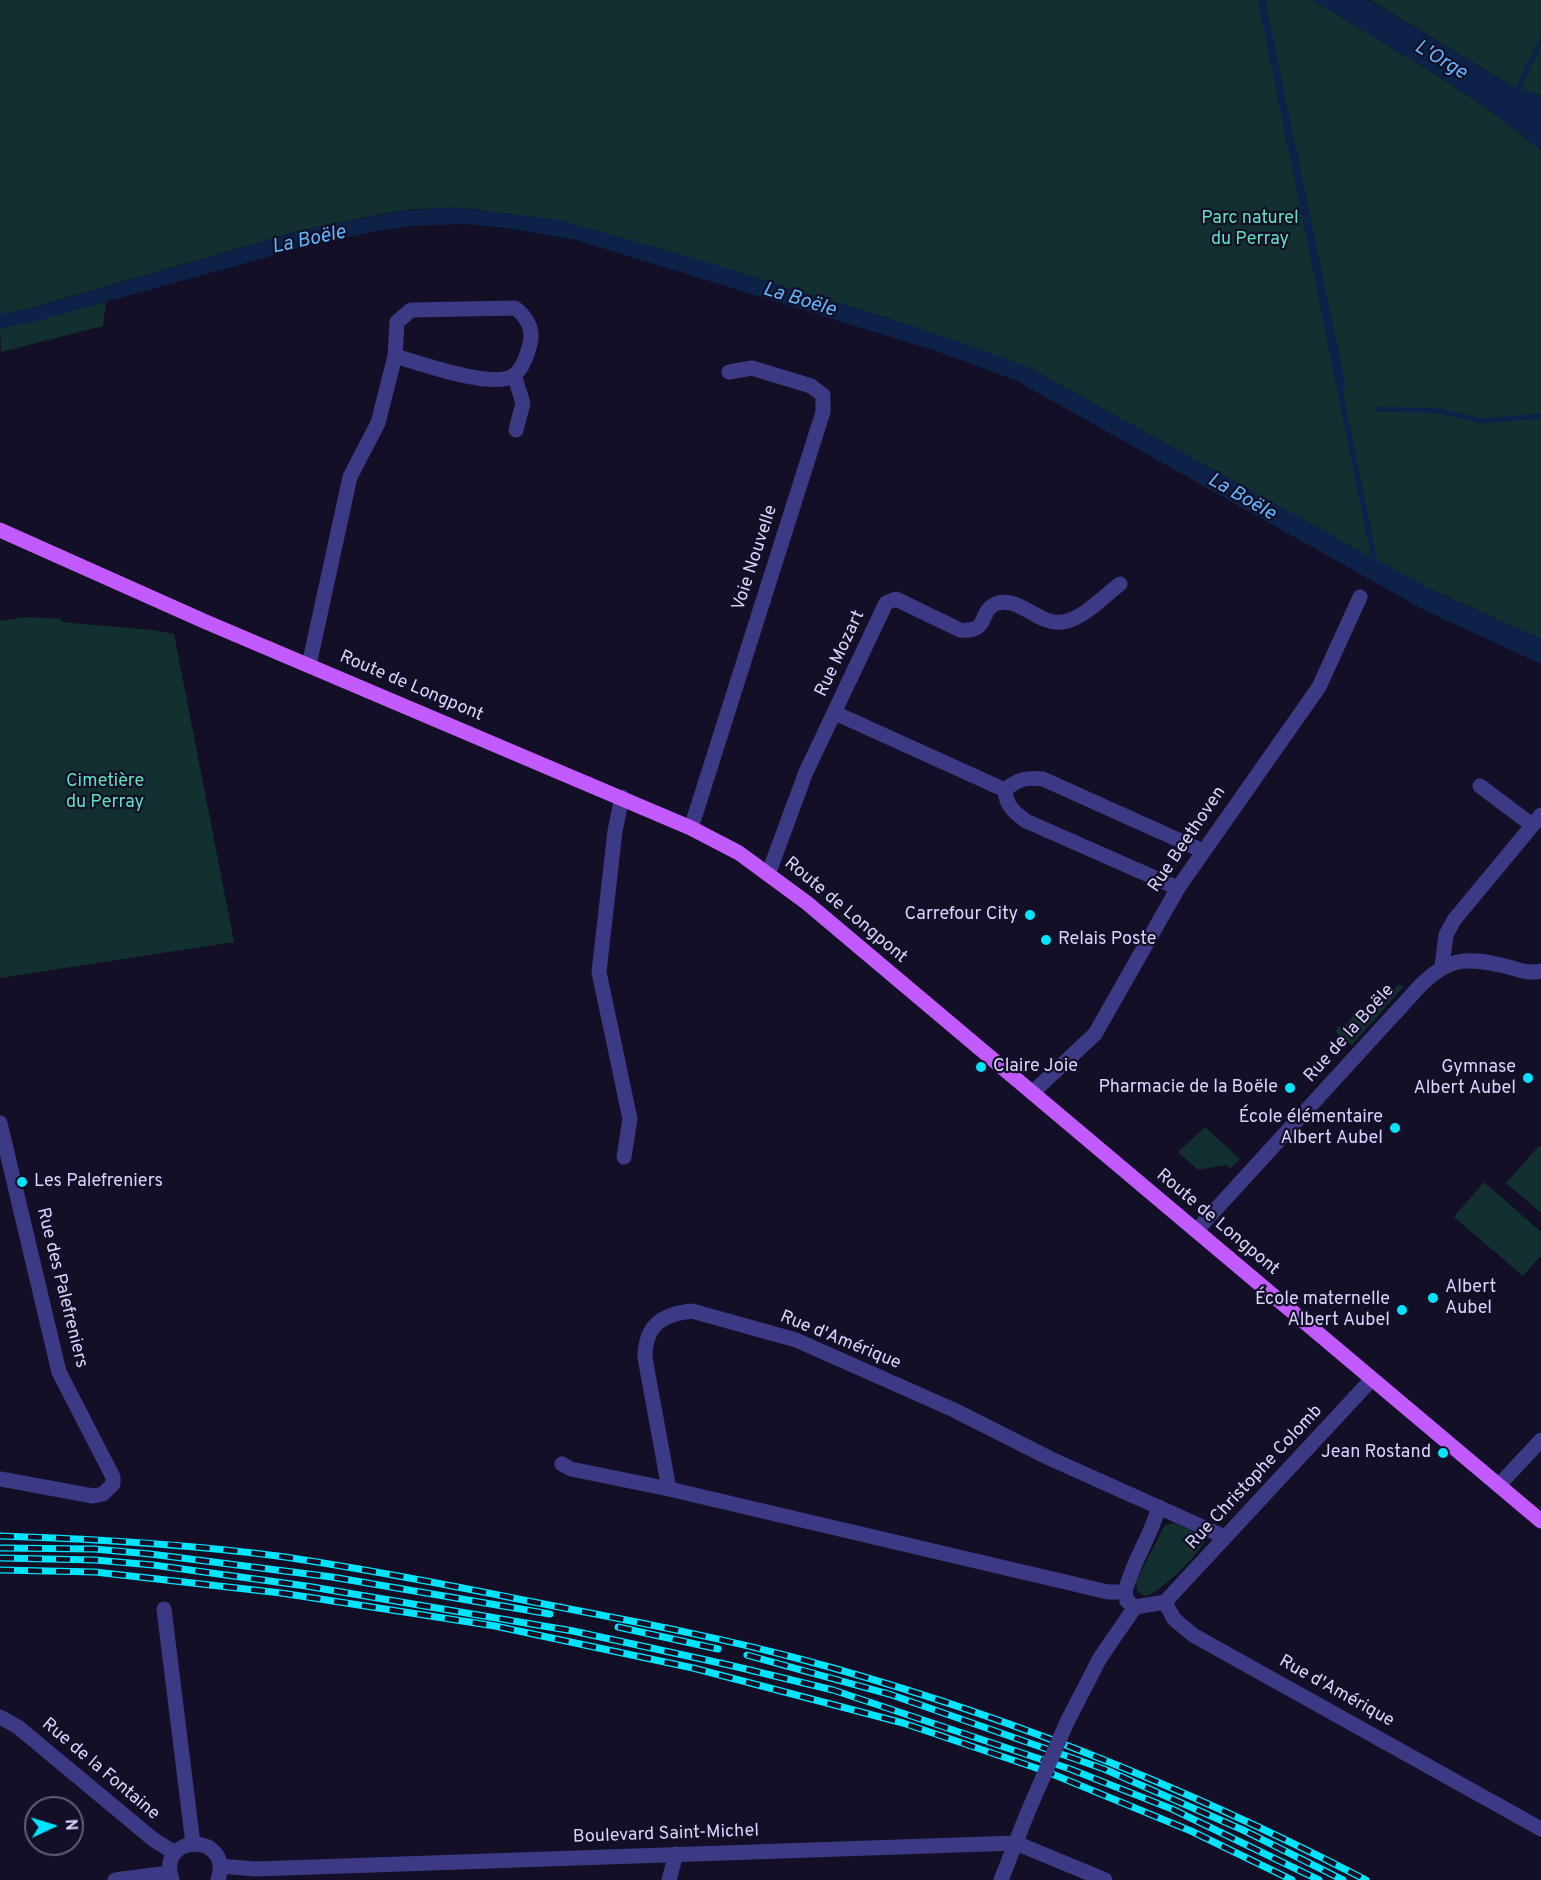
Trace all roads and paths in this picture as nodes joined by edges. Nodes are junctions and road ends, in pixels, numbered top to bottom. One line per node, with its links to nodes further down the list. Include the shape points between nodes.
1 (395, 356): 3 (street, via 486,380); 3 (street, via 397,322 411,310 515,308 530,326 532,340 525,361); 8 (street, via 378,423 350,477)
2 (729, 372): 14 (street, Voie Nouvelle, via 752,368 811,386 823,395 823,412)
3 (514, 375): 4 (street, via 524,403)
4 (516, 430)
5 (0, 530): 8 (main road, Route de Longpont)
6 (1120, 584): 9 (street, Rue Mozart, via 1064,622 1050,622 1011,604 998,603 972,631 960,630 896,600 886,603)
7 (1360, 597): 15 (street, Rue Beethoven, via 1318,687)
8 (309, 665): 12 (main road, Route de Longpont)
9 (835, 713): 11 (street); 16 (street, Rue Mozart, via 806,772)
10 (1480, 786): 13 (street)
11 (1005, 790): 15 (street, via 1026,777 1043,779); 17 (street, via 1006,802 1026,821)
12 (622, 797): 14 (main road, Route de Longpont); 22 (street, via 599,972 630,1119)
13 (1536, 820): 18 (street, via 1454,920 1446,935)
14 (691, 828): 16 (main road, Route de Longpont)
15 (1203, 851): 17 (street, Rue Beethoven)
16 (769, 872): 20 (main road, Route de Longpont)
17 (1178, 888): 20 (street, Rue Beethoven, via 1095,1034)
18 (1442, 966): 19 (street, via 1461,961 1486,962 1521,971); 23 (street, Rue de la Boële)
19 (1541, 971)
20 (1032, 1093): 23 (main road, Route de Longpont)
21 (0, 1123): 27 (street, Rue des Palefreniers, via 59,1372 113,1477 110,1489 93,1496)
22 (624, 1157)
23 (1196, 1231): 24 (main road, Route de Longpont)
24 (1372, 1379): 28 (main road, Route de Longpont); 32 (street, Rue Christophe Colomb)
25 (1541, 1440): 28 (street)
26 (566, 1466): 29 (street)
27 (0, 1479)
28 (1499, 1485): 31 (main road, Route de Longpont)
29 (669, 1489): 30 (street, Rue d'Amérique, via 645,1343 648,1332 658,1322 692,1311 796,1340); 33 (street, via 1108,1592)
30 (1159, 1507): 32 (street, Rue d'Amérique); 33 (street)
31 (1541, 1521)
32 (1225, 1537): 34 (street, Rue Christophe Colomb)
33 (1125, 1592): 35 (street, via 1127,1601)
34 (1165, 1602): 35 (street); 38 (street, Rue d'Amérique, via 1174,1619 1193,1635)
35 (1135, 1608): 39 (street, bridge, via 1100,1658 1067,1722)
36 (164, 1609): 40 (street)
37 (0, 1717): 41 (street, Rue de la Fontaine, via 18,1727 154,1840)
38 (1541, 1829)
39 (1016, 1843): 42 (street, Boulevard Saint-Michel); 47 (street); 48 (street, Boulevard Saint-Michel)
40 (193, 1844): 41 (street); 43 (street, via 212,1850)
41 (175, 1853): 44 (street, via 170,1861)
42 (676, 1854): 43 (street, Boulevard Saint-Michel, via 267,1868); 46 (street)
43 (219, 1873)
44 (171, 1877): 45 (street)
45 (115, 1880)
46 (669, 1880)
47 (1001, 1880)
48 (1105, 1880)

